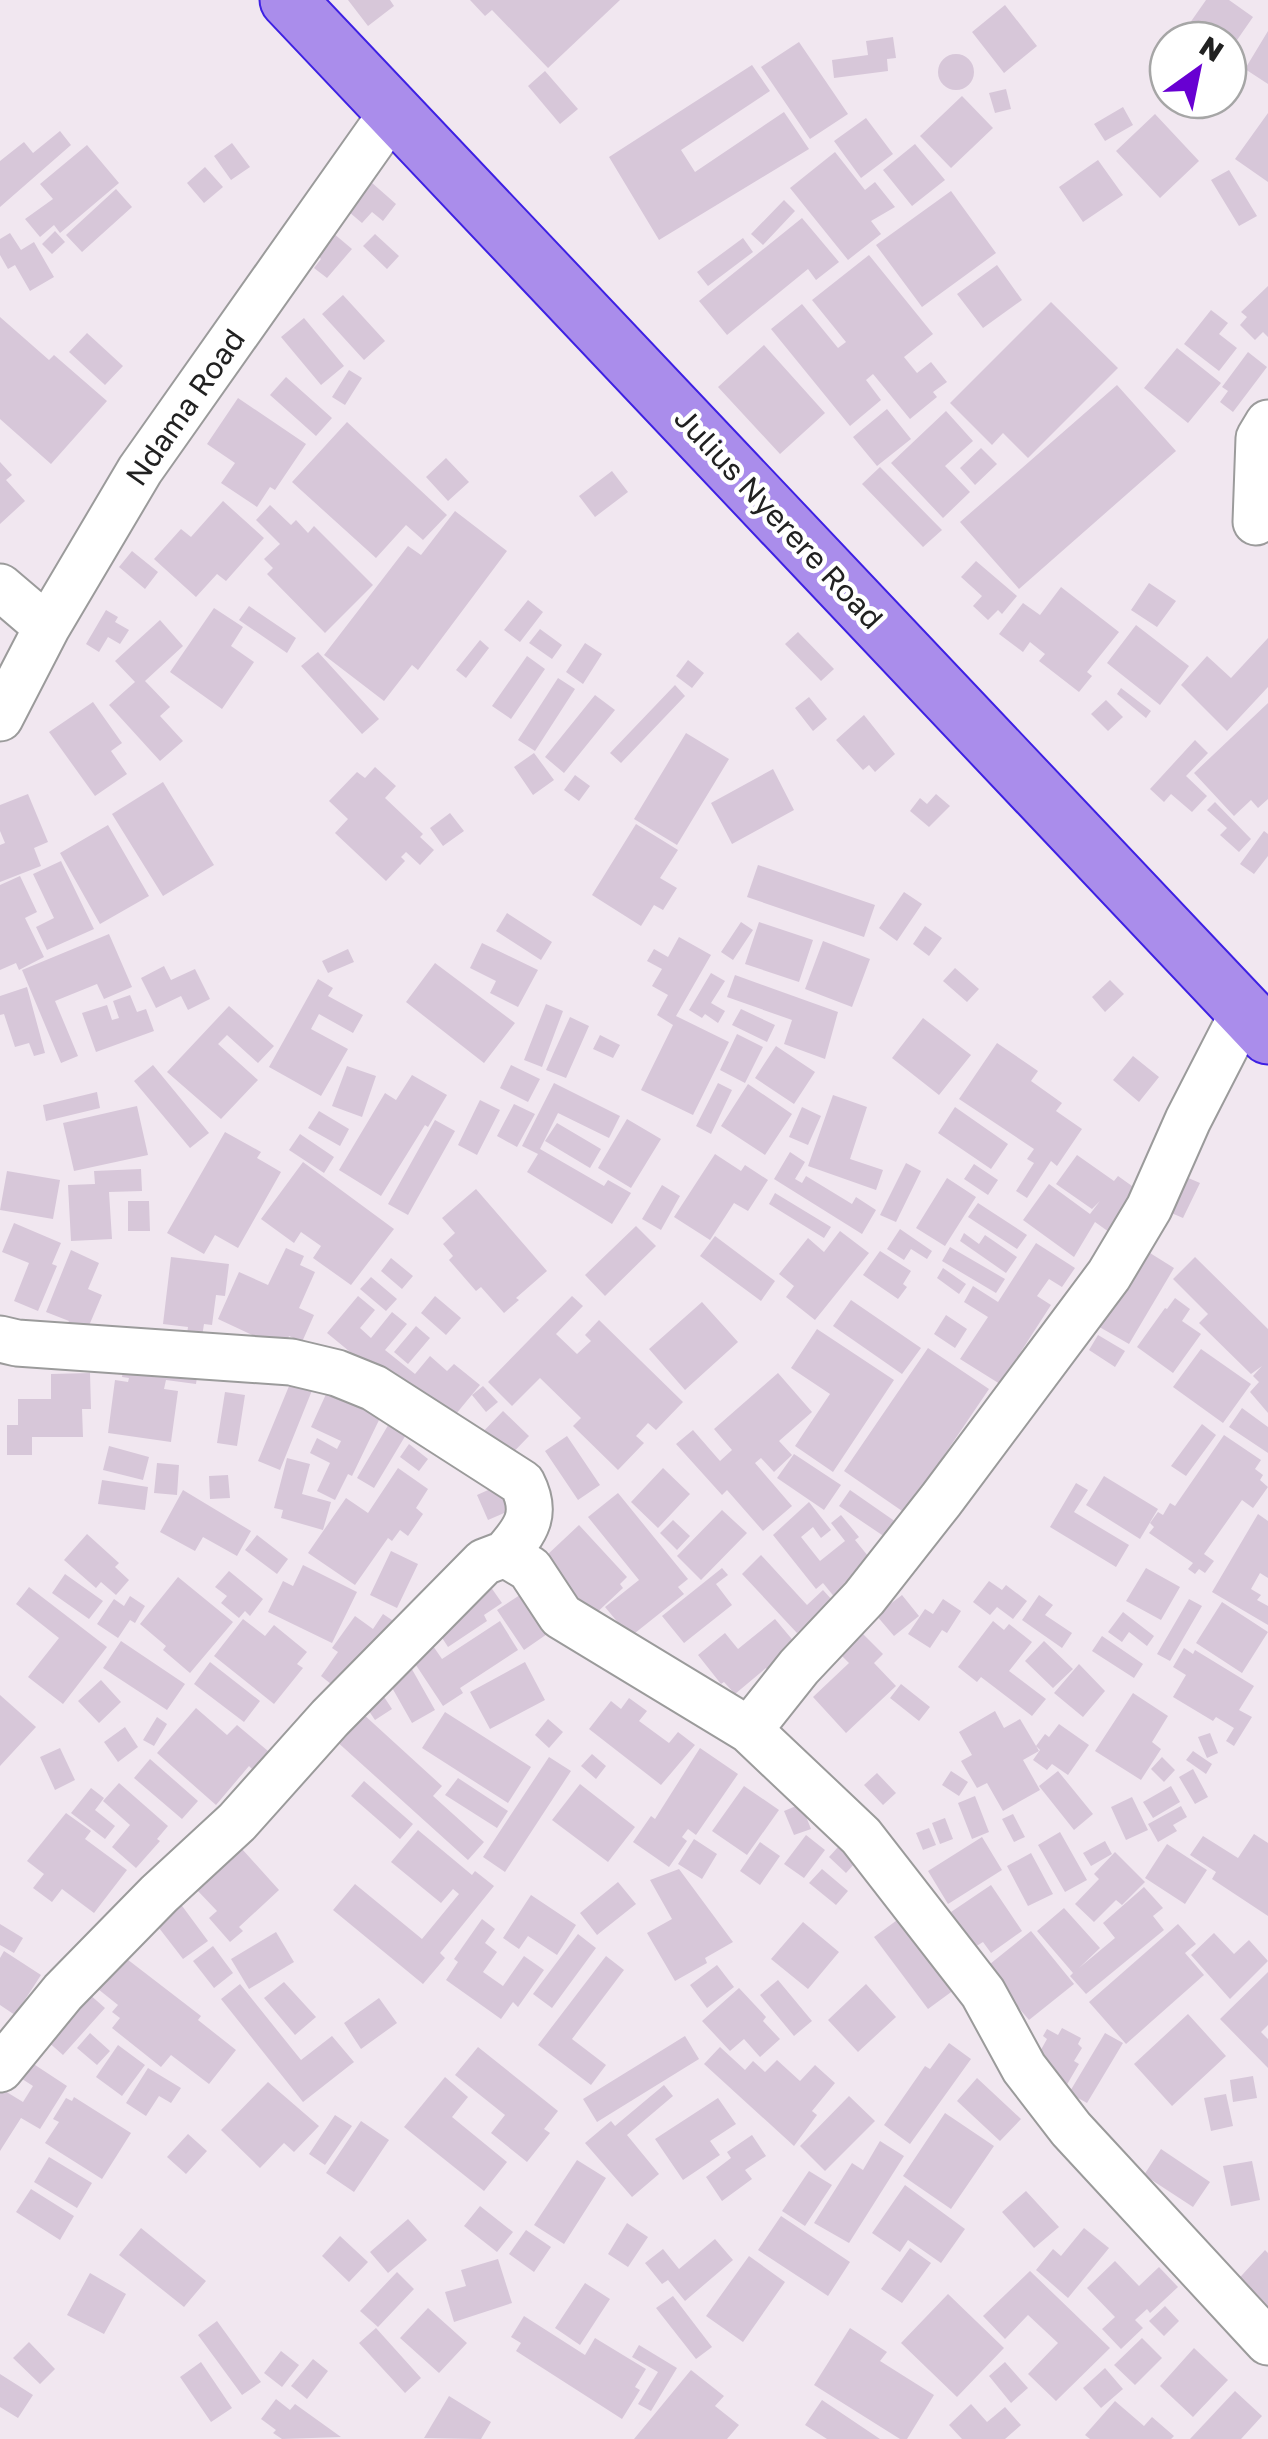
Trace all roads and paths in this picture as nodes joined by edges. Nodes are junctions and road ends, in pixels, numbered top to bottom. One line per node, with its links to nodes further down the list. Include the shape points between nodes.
1 (288, 0): 2 (highway, Julius Nyerere Road)
2 (394, 110): 6 (street, Ndama Road, via 140,470); 8 (highway, Julius Nyerere Road)
3 (1268, 423): 4 (street, via 1258,438)
4 (1256, 522)
5 (0, 587): 6 (street)
6 (47, 627): 7 (street, Ndama Road)
7 (0, 718)
8 (1256, 1023): 11 (street, via 1188,1120 1149,1208 1108,1275 864,1598)
9 (0, 1338): 10 (street, via 292,1362 374,1388 522,1483 529,1496 528,1527)
10 (506, 1554): 11 (street, via 530,1569 561,1616); 12 (street, via 484,1562 330,1718 238,1822 63,1992)
11 (748, 1730): 13 (street, via 861,1836 982,1994 1024,2068 1071,2129)
12 (0, 2069)
13 (1268, 2342)

